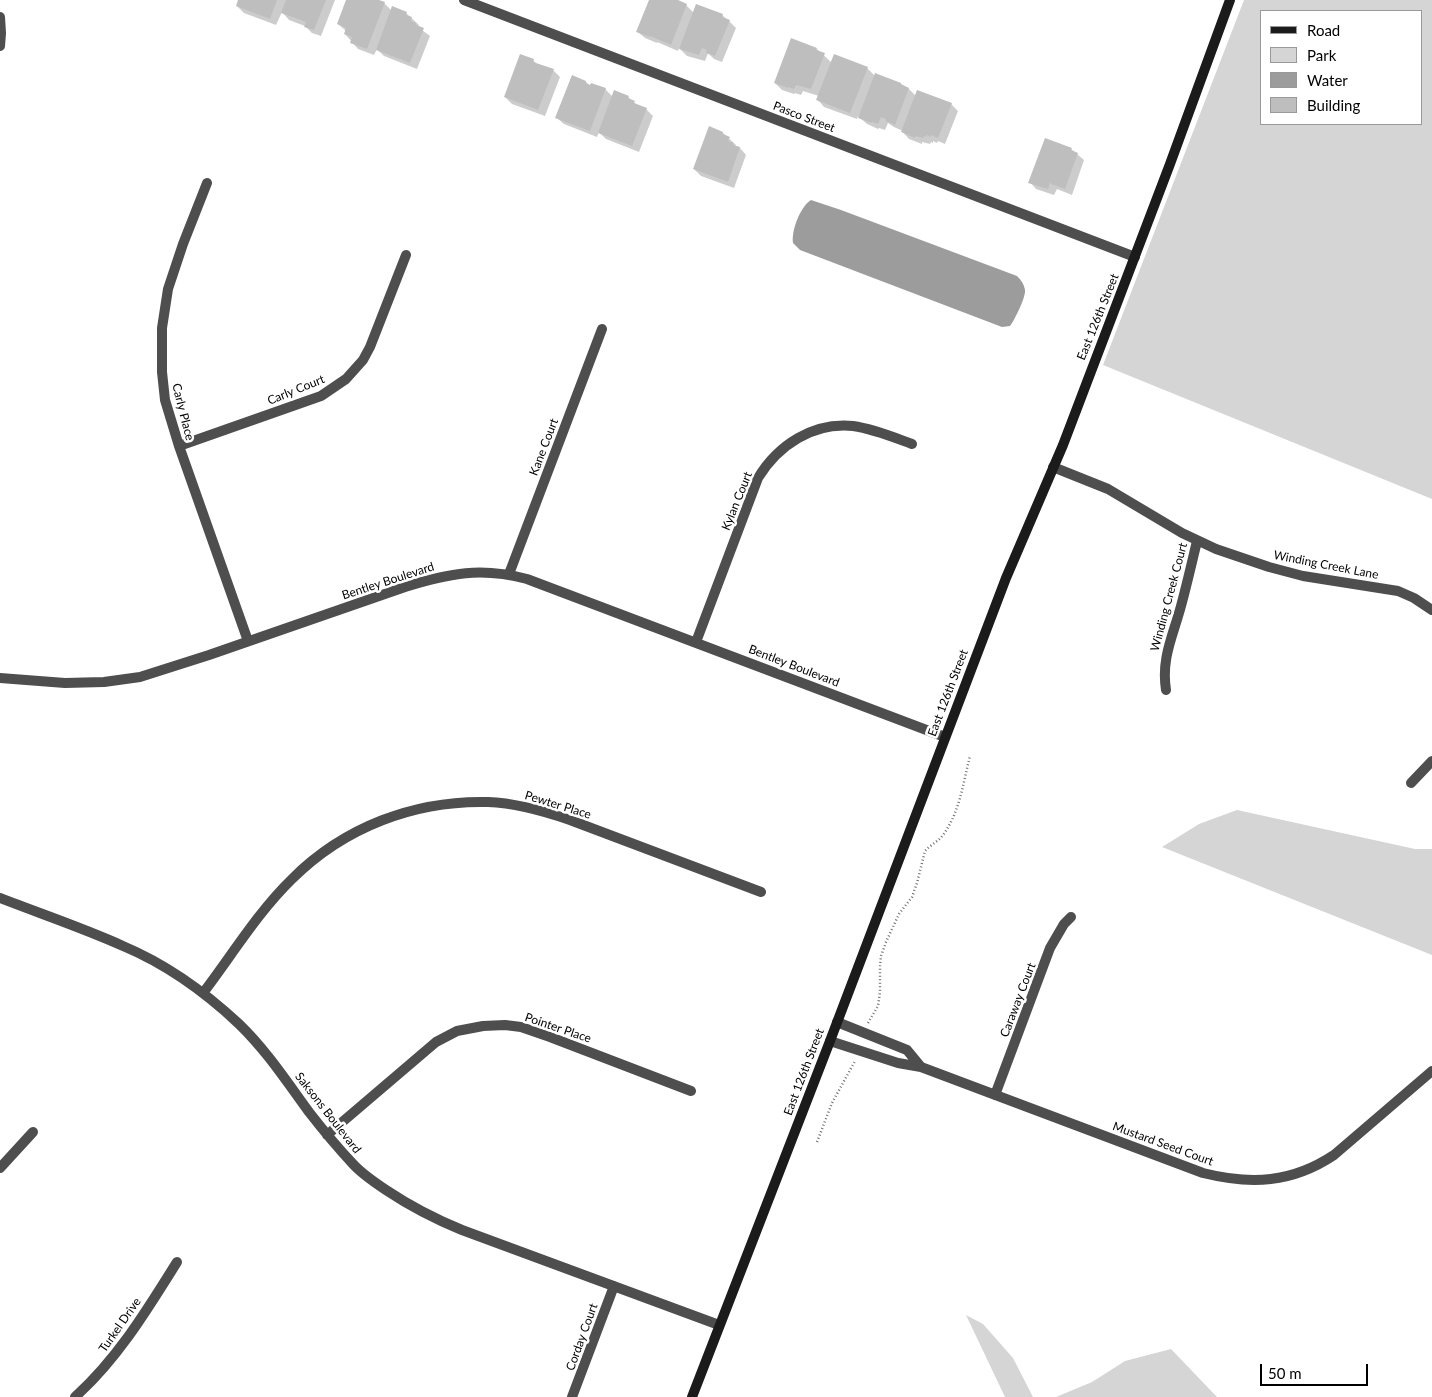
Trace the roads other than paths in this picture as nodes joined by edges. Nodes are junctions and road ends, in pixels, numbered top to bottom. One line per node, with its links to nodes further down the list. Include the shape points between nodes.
1 (464, 0): 7 (street, Pasco Street)
2 (1230, 0): 7 (main road, East 126th Street)
3 (0, 17): 4 (street)
4 (0, 46)
5 (207, 183): 10 (street, Carly Place, via 168,289 162,328 161,365 165,400)
6 (406, 255): 10 (street, Carly Court, via 370,347 346,379 321,396)
7 (1135, 257): 11 (main road, East 126th Street)
8 (602, 329): 13 (street, Kane Court)
9 (912, 444): 16 (street, Kylan Court, via 876,431 844,426 803,435 779,451 758,478)
10 (179, 446): 15 (street, Carly Place)
11 (1053, 468): 12 (street, Winding Creek Lane, via 1108,489); 19 (main road, East 126th Street, via 1006,578)
12 (1197, 541): 14 (street, Winding Creek Lane, via 1294,574 1398,591); 18 (street, Winding Creek Court, via 1166,655)
13 (509, 574): 15 (street, Bentley Boulevard, via 481,572 438,576); 16 (street, Bentley Boulevard)
14 (1432, 610)
15 (248, 641): 17 (street, Bentley Boulevard, via 140,677 65,684)
16 (696, 642): 19 (street, Bentley Boulevard)
17 (0, 678)
18 (1166, 690)
19 (945, 737): 26 (main road, East 126th Street)
20 (1432, 761): 21 (street)
21 (1411, 783)
22 (761, 892): 25 (street, Pewter Place, via 543,811 488,802 418,808 380,820 347,836 314,859 272,900)
23 (0, 898): 25 (street, Saksons Boulevard, via 125,946)
24 (1071, 917): 31 (street, Caraway Court, via 1050,948)
25 (203, 993): 33 (street, Saksons Boulevard, via 258,1044)
26 (837, 1022): 27 (main road, East 126th Street); 28 (street, Mustard Seed Court, via 907,1050)
27 (830, 1041): 28 (street, Mustard Seed Court); 37 (main road, East 126th Street)
28 (921, 1067): 31 (street, Mustard Seed Court)
29 (1432, 1071): 31 (street, Mustard Seed Court, via 1321,1163 1292,1175 1254,1181 1203,1173)
30 (691, 1091): 33 (street, Pointer Place, via 528,1030 505,1025 483,1026 457,1031 436,1042)
31 (995, 1095)
32 (33, 1132): 34 (street)
33 (328, 1135): 36 (street, Saksons Boulevard, via 370,1179 434,1218)
34 (0, 1168)
35 (178, 1262): 38 (street, Turkel Drive, via 112,1359)
36 (614, 1286): 37 (street, Saksons Boulevard); 39 (street, Corday Court)
37 (719, 1326): 40 (main road, East 126th Street)
38 (75, 1397)
39 (572, 1397)
40 (692, 1397)

